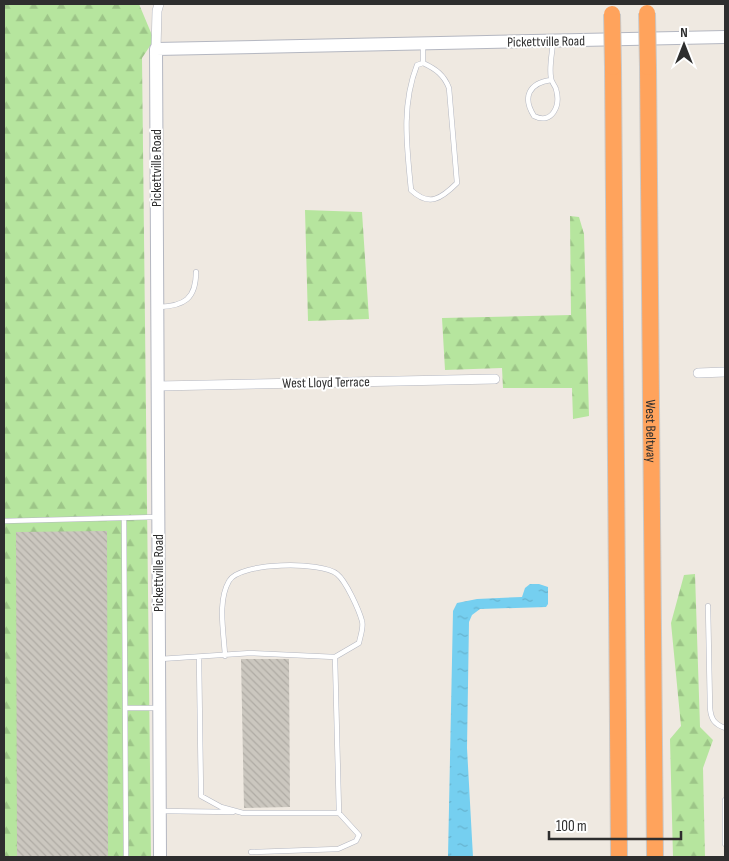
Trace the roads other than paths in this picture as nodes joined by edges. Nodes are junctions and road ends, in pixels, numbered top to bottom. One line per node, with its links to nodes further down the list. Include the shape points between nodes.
1 (159, 4): 7 (street, via 156,11)
2 (612, 9): 35 (highway, bridge)
3 (647, 9): 36 (highway, West Beltway, bridge)
4 (725, 38): 5 (street, Pickettville Road)
5 (553, 41): 6 (street, Pickettville Road); 9 (lane)
6 (423, 44): 7 (street, Pickettville Road); 8 (lane)
7 (156, 49): 11 (street, Pickettville Road)
8 (423, 63): 8 (lane, via 439,72 450,88 456,157 457,183 432,200 420,199 411,190 409,165 406,111 409,86 417,66)
9 (551, 80): 9 (lane, via 556,89 555,112 542,120 534,116 526,99 534,86)
10 (196, 272): 11 (lane, via 195,288 187,300)
11 (157, 307): 15 (street, Pickettville Road)
12 (725, 372): 13 (street)
13 (698, 373)
14 (495, 379): 15 (street, West Lloyd Terrace)
15 (158, 386): 16 (street, Pickettville Road)
16 (158, 517): 17 (lane); 23 (street, Pickettville Road)
17 (124, 518): 18 (lane); 24 (lane)
18 (4, 521)
19 (708, 606): 26 (lane, via 711,718)
20 (225, 656): 21 (lane, via 260,653); 21 (lane, via 223,601 229,580 240,571 264,566 318,566 337,574 363,622 359,643); 22 (lane)
21 (335, 657): 30 (lane)
22 (200, 658): 23 (lane); 29 (lane, via 201,796 221,807)
23 (159, 659): 25 (street, Pickettville Road)
24 (125, 708): 25 (lane); 33 (lane)
25 (159, 708): 28 (street, Pickettville Road)
26 (725, 728)
27 (725, 800): 31 (lane)
28 (159, 811): 29 (lane); 34 (street, Pickettville Road)
29 (240, 812): 30 (lane)
30 (338, 813): 32 (lane, via 359,835 356,841 338,849)
31 (725, 844)
32 (251, 852)
33 (126, 857)
34 (160, 857)
35 (619, 857)
36 (655, 857)

